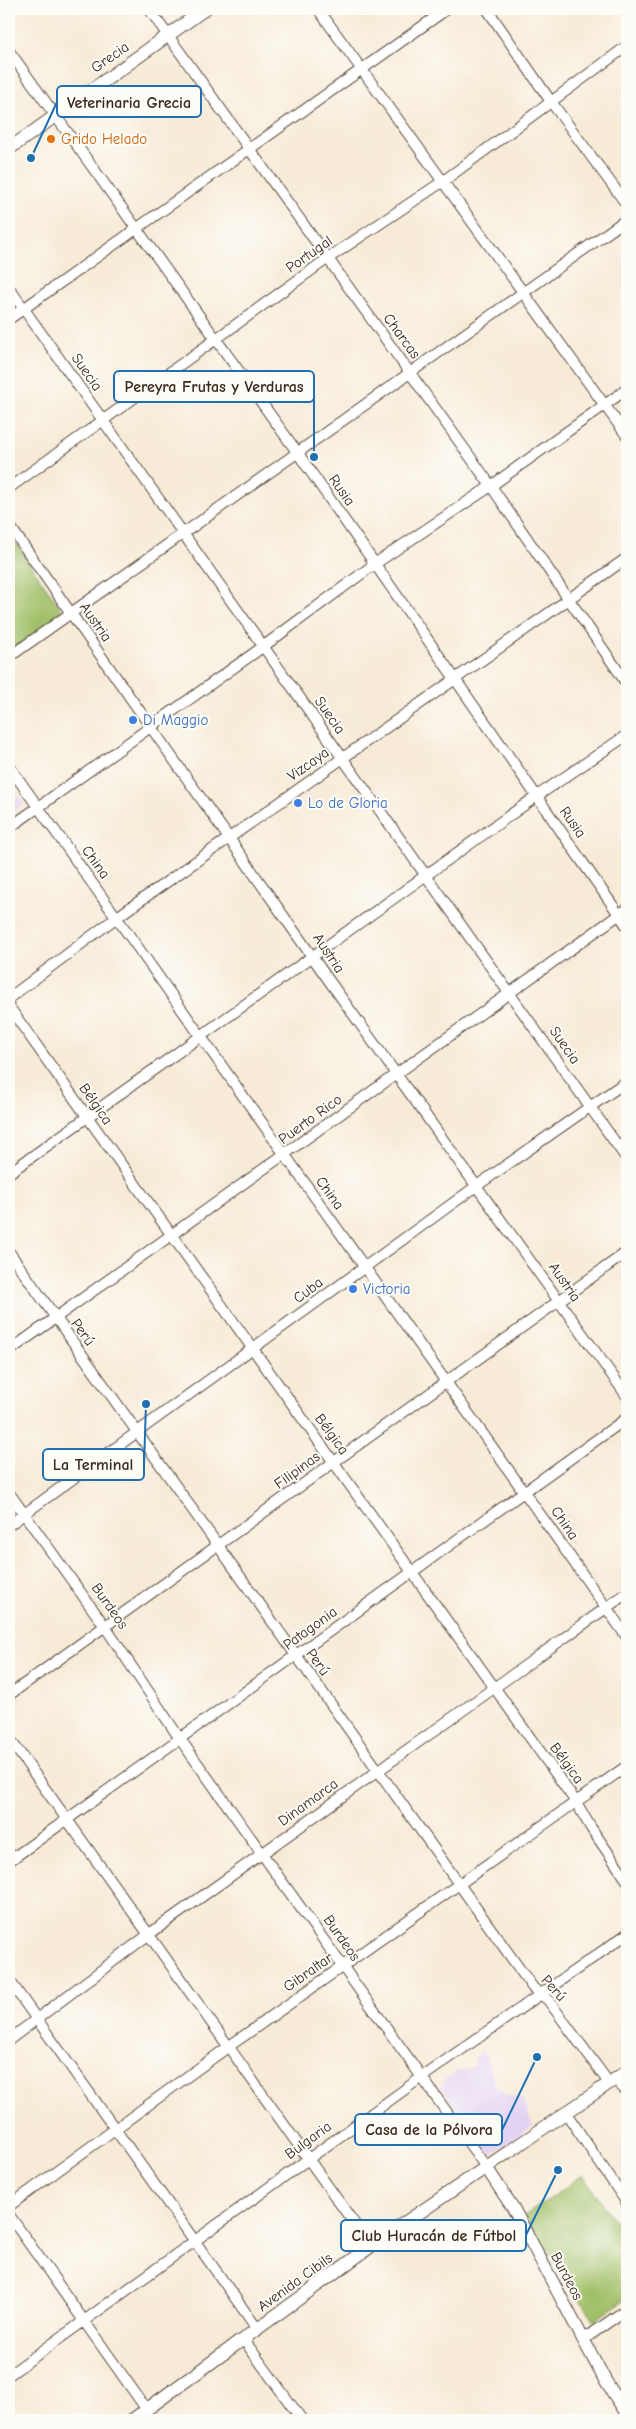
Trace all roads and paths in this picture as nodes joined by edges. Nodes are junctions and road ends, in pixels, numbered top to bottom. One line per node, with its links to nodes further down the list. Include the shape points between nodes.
1 (149, 9): 6 (street, Charcas)
2 (206, 9): 6 (street, Grecia)
3 (318, 9): 9 (street)
4 (447, 9): 9 (street)
5 (487, 9): 10 (street)
6 (168, 36): 11 (street, Grecia); 13 (street, Charcas)
7 (627, 46): 10 (street, Portugal)
8 (9, 51): 11 (street, Rusia)
9 (362, 70): 13 (street); 14 (street)
10 (552, 103): 14 (street, Portugal); 15 (street)
11 (55, 116): 12 (street, Grecia); 17 (street, Rusia)
12 (9, 148)
13 (248, 149): 17 (street); 18 (street, Charcas)
14 (442, 182): 18 (street, Portugal); 20 (street)
15 (627, 205)
16 (627, 219): 20 (street)
17 (136, 229): 21 (street); 23 (street, Rusia)
18 (327, 259): 23 (street, Portugal); 24 (street, Charcas)
19 (9, 288): 21 (street, Suecia)
20 (523, 293): 24 (street); 26 (street)
21 (24, 309): 22 (street); 27 (street, Suecia)
22 (9, 319)
23 (215, 338): 27 (street, Portugal); 29 (street, Rusia)
24 (410, 373): 29 (street); 30 (street, Charcas)
25 (627, 389): 26 (street)
26 (605, 404): 28 (street); 30 (street)
27 (102, 420): 31 (street, Portugal); 33 (street, Suecia)
28 (627, 436)
29 (297, 452): 33 (street); 35 (street, Rusia)
30 (491, 486): 35 (street); 36 (street, Charcas)
31 (9, 488)
32 (9, 525): 37 (street, Austria)
33 (181, 533): 37 (street); 38 (street, Suecia)
34 (627, 558): 36 (street, Vizcaya)
35 (376, 564): 38 (street); 40 (street, Rusia)
36 (569, 600): 40 (street, Vizcaya); 41 (street, Charcas)
37 (71, 613): 39 (street); 42 (street, Austria)
38 (264, 646): 42 (street); 44 (street, Suecia)
39 (9, 657)
40 (456, 677): 44 (street, Vizcaya); 46 (street, Rusia)
41 (627, 684)
42 (151, 725): 47 (street); 49 (street, Austria)
43 (627, 735): 46 (street)
44 (342, 758): 49 (street, Vizcaya); 50 (street, Suecia)
45 (9, 766): 47 (street, China)
46 (536, 796): 50 (street); 51 (street, Rusia)
47 (38, 807): 48 (street); 52 (street, China)
48 (9, 828)
49 (230, 838): 52 (street, Vizcaya); 54 (street, Austria)
50 (426, 877): 54 (street); 55 (street, Suecia)
51 (623, 912): 53 (street, Rusia); 55 (street, Puerto Rico)
52 (117, 917): 56 (street, Vizcaya); 58 (street, China)
53 (627, 926)
54 (314, 957): 58 (street); 59 (street, Austria)
55 (511, 993): 59 (street, Puerto Rico); 61 (street, Suecia)
56 (9, 998)
57 (9, 1007): 62 (street, Bélgica)
58 (201, 1037): 62 (street); 63 (street, China)
59 (396, 1074): 63 (street, Puerto Rico); 66 (street, Austria)
60 (627, 1081): 61 (street, Cuba)
61 (590, 1108): 64 (street, Suecia); 66 (street, Cuba)
62 (87, 1117): 65 (street); 67 (street, Bélgica)
63 (285, 1156): 67 (street, Puerto Rico); 70 (street, China)
64 (627, 1159)
65 (9, 1173)
66 (478, 1185): 70 (street, Cuba); 71 (street, Austria)
67 (172, 1235): 72 (street, Puerto Rico); 73 (street, Bélgica)
68 (9, 1252): 72 (street, Perú)
69 (627, 1252): 71 (street, Filipinas)
70 (365, 1266): 73 (street, Cuba); 75 (street, China)
71 (559, 1301): 75 (street, Filipinas); 76 (street, Austria)
72 (55, 1318): 74 (street, Puerto Rico); 78 (street, Perú)
73 (252, 1350): 78 (street, Cuba); 79 (street, Bélgica)
74 (9, 1351)
75 (446, 1381): 79 (street, Filipinas); 81 (street, China)
76 (627, 1396)
77 (627, 1418): 81 (street, Patagonia)
78 (138, 1432): 82 (street, Cuba); 84 (street, Perú)
79 (334, 1461): 84 (street, Filipinas); 85 (street, Bélgica)
80 (9, 1493): 82 (street, Burdeos)
81 (526, 1493): 85 (street, Patagonia); 87 (street, China)
82 (24, 1514): 83 (street, Cuba); 88 (street, Burdeos)
83 (9, 1525)
84 (219, 1544): 88 (street, Filipinas); 90 (street, Perú)
85 (413, 1573): 90 (street, Patagonia); 91 (street, Bélgica)
86 (627, 1593): 87 (street, Dinamarca)
87 (606, 1608): 89 (street, China); 91 (street, Dinamarca)
88 (104, 1625): 92 (street, Filipinas); 94 (street, Burdeos)
89 (627, 1637)
90 (296, 1657): 94 (street, Patagonia); 96 (street, Perú)
91 (495, 1688): 96 (street, Dinamarca); 97 (street, Bélgica)
92 (9, 1695)
93 (9, 1738): 98 (street)
94 (180, 1739): 98 (street, Patagonia); 99 (street, Burdeos)
95 (627, 1766): 97 (street, Gibraltar)
96 (378, 1770): 99 (street, Dinamarca); 102 (street, Perú)
97 (576, 1802): 101 (street, Bélgica); 102 (street, Gibraltar)
98 (66, 1820): 100 (street, Patagonia); 104 (street)
99 (263, 1854): 104 (street, Dinamarca); 105 (street, Burdeos)
100 (9, 1861)
101 (627, 1880)
102 (459, 1885): 105 (street, Gibraltar); 107 (street, Perú)
103 (627, 1934): 107 (street, Bulgaria)
104 (148, 1935): 108 (street, Dinamarca); 110 (street)
105 (342, 1966): 110 (street, Gibraltar); 112 (street, Burdeos)
106 (9, 1980): 108 (street)
107 (540, 1994): 112 (street, Bulgaria); 113 (street, Perú)
108 (38, 2020): 109 (street, Dinamarca); 116 (street)
109 (9, 2040)
110 (228, 2047): 116 (street, Gibraltar); 117 (street)
111 (627, 2072): 113 (street, Avenida Cibils)
112 (422, 2077): 117 (street, Bulgaria); 118 (street, Burdeos)
113 (612, 2082): 114 (street, Perú); 115 (street, Avenida Cibils)
114 (627, 2092)
115 (566, 2113): 118 (street, Avenida Cibils); 119 (street)
116 (116, 2130): 120 (street, Gibraltar); 122 (street)
117 (308, 2159): 122 (street, Bulgaria); 123 (street)
118 (486, 2167): 123 (street, Avenida Cibils); 128 (street, Burdeos, via 514,2208)
119 (627, 2203)
120 (9, 2206)
121 (9, 2215): 125 (street)
122 (195, 2240): 125 (street, Bulgaria); 126 (street)
123 (371, 2247): 126 (street, Avenida Cibils)
124 (627, 2309): 128 (street)
125 (84, 2321): 129 (street, Bulgaria); 130 (street)
126 (258, 2330): 127 (street, Avenida Cibils)
127 (244, 2340): 130 (street, Avenida Cibils); 133 (street)
128 (583, 2340): 131 (street, Burdeos)
129 (9, 2375)
130 (147, 2410): 132 (street, Avenida Cibils)
131 (627, 2414)
132 (132, 2420)
133 (302, 2420)

